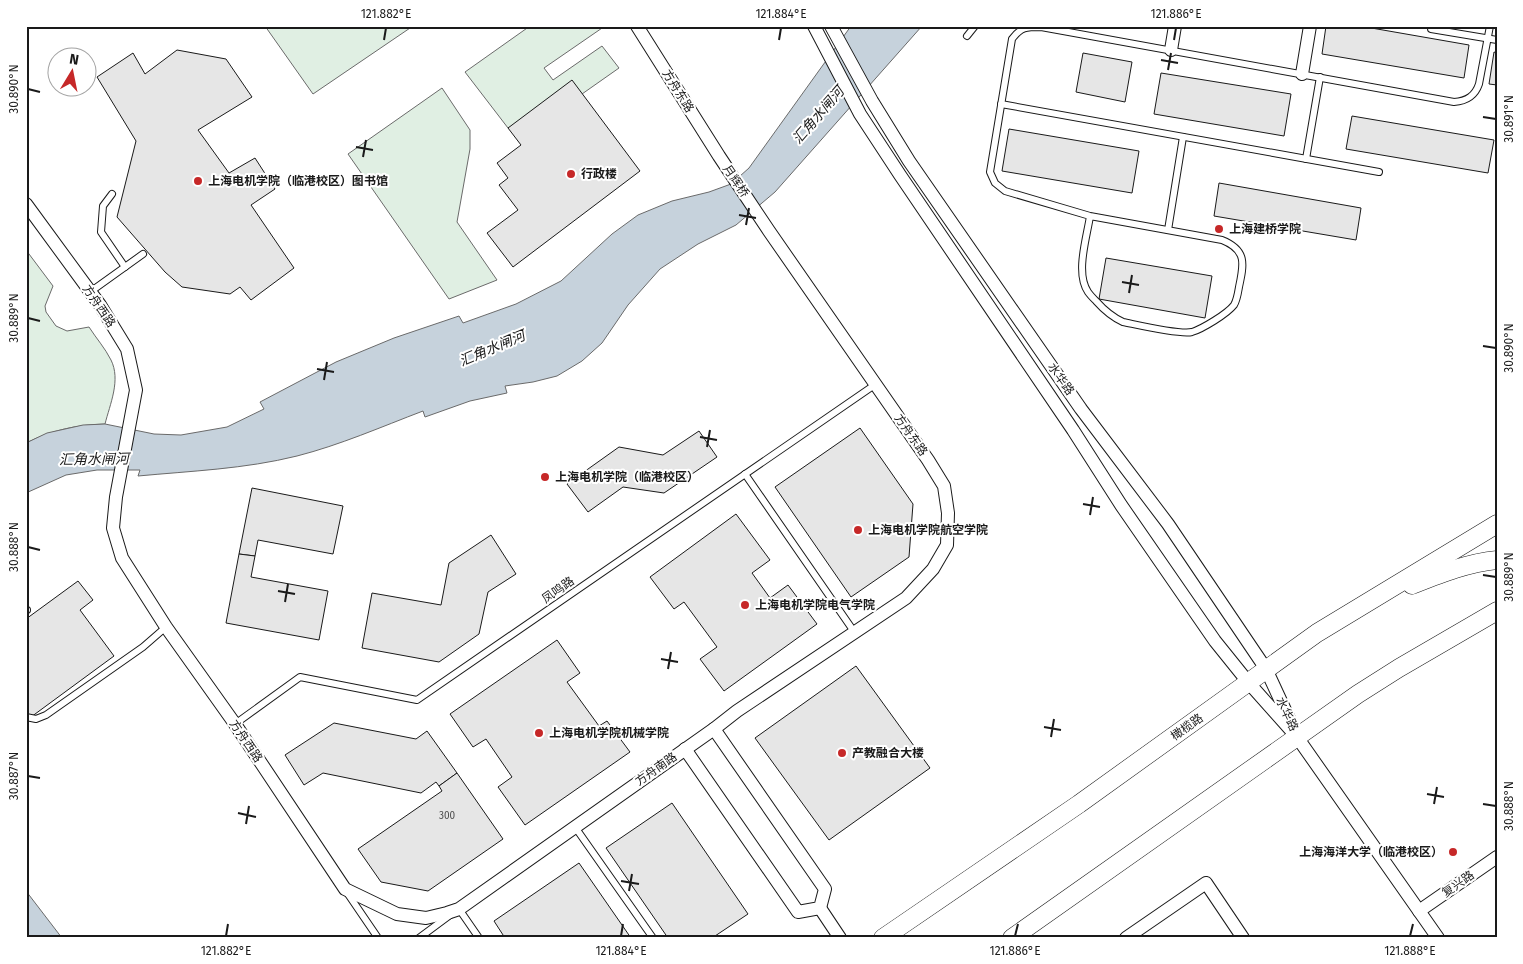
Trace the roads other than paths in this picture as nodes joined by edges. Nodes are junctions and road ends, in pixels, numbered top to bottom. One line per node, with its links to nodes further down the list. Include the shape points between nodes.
1 (637, 26): 17 (street, 方舟东路)
2 (814, 26): 37 (street, 水华路, via 860,114 1074,430 1126,513 1215,641)
3 (975, 26): 9 (lane)
4 (1175, 26): 12 (street)
5 (1310, 26): 13 (street)
6 (1431, 26): 10 (lane, via 1431,29)
7 (1490, 26): 10 (lane)
8 (833, 31): 36 (street, 水华路, via 914,169 1168,524)
9 (968, 36)
10 (1488, 39): 11 (lane); 14 (lane, via 1480,84 1474,94 1462,101)
11 (1497, 40)
12 (1171, 50): 13 (lane); 15 (lane, via 1028,27 1012,39)
13 (1302, 74): 14 (lane)
14 (1320, 77): 18 (lane)
15 (1001, 104): 16 (lane); 22 (lane, via 990,172 995,183 1005,191)
16 (1183, 137): 18 (lane); 23 (lane)
17 (719, 156): 24 (street, 月辉桥)
18 (1306, 159): 19 (lane)
19 (1379, 172)
20 (112, 194): 26 (lane, via 103,206 100,232)
21 (26, 204): 27 (street, 方舟西路)
22 (1090, 216): 23 (lane); 23 (lane, via 1082,263 1087,292 1103,309 1123,322 1190,332 1218,318 1234,304 1243,261 1241,254 1222,240)
23 (1168, 230)
24 (769, 231): 28 (street, 方舟东路)
25 (143, 254): 26 (lane)
26 (125, 267): 27 (lane)
27 (90, 292): 34 (street, 方舟西路, via 127,349 136,390 113,528 122,558)
28 (876, 384): 29 (lane, 凤鸣路); 35 (street, 方舟东路, via 944,486 948,545 933,569 906,598)
29 (745, 474): 35 (lane); 39 (lane, 凤鸣路, via 417,700 300,677)
30 (1497, 524): 32 (main road, 橄榄路)
31 (1497, 560): 32 (main road, via 1458,567)
32 (1374, 599): 36 (main road, 橄榄路, via 1317,633)
33 (1497, 611): 41 (main road, via 1399,668)
34 (166, 627): 38 (lane, via 143,647 46,715 36,719); 39 (street, 方舟西路)
35 (855, 633): 40 (street, 方舟南路)
36 (1266, 670): 37 (main road, 橄榄路); 41 (street, 水华路)
37 (1248, 682): 41 (street, 水华路); 54 (main road, 橄榄路, via 1079,804)
38 (26, 717)
39 (235, 724): 45 (street, 方舟西路)
40 (714, 729): 42 (street, 方舟南路); 46 (street, via 825,889)
41 (1297, 737): 48 (street); 55 (main road)
42 (685, 749): 43 (street, 方舟南路); 46 (street, via 798,912)
43 (575, 827): 47 (street, 方舟南路); 52 (lane)
44 (1497, 857): 48 (street, 复兴路)
45 (345, 889): 47 (street, via 397,914 426,918); 49 (lane)
46 (820, 908): 53 (street)
47 (459, 909): 50 (lane); 51 (lane)
48 (1419, 911): 58 (street)
49 (378, 938)
50 (419, 938)
51 (479, 938)
52 (653, 938)
53 (840, 938)
54 (883, 938)
55 (1012, 938)
56 (1126, 938): 57 (street, via 1206,883)
57 (1243, 938)
58 (1438, 938)

